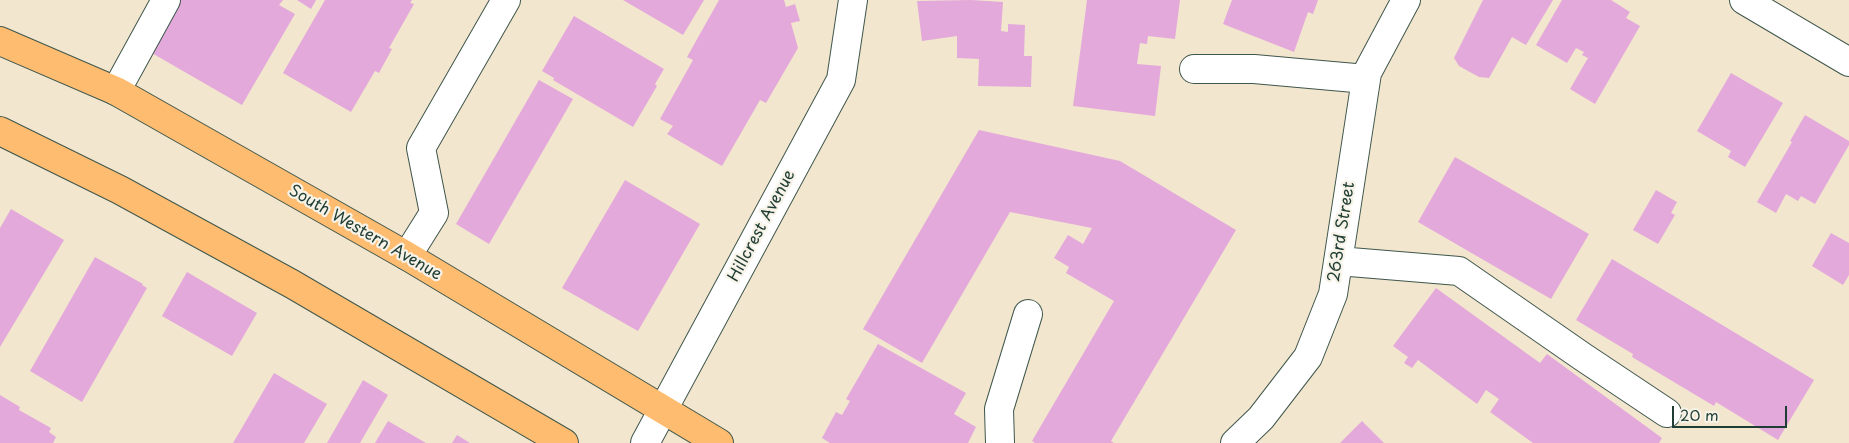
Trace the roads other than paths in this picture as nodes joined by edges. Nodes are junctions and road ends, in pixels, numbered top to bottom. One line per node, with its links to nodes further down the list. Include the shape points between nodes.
1 (166, 0): 10 (street)
2 (506, 0): 12 (street, via 421,148 434,213)
3 (853, 0): 15 (street, Hillcrest Avenue, via 841,80)
4 (1406, 0): 9 (street, 263rd Street)
5 (1744, 0): 7 (street)
6 (0, 41): 10 (main road, South Western Avenue)
7 (1849, 62)
8 (1194, 69): 9 (street, via 1254,69)
9 (1366, 79): 13 (street, 263rd Street)
10 (116, 91): 12 (main road, South Western Avenue)
11 (0, 131): 17 (main road, via 120,190 292,284)
12 (407, 256): 15 (main road, South Western Avenue)
13 (1338, 261): 16 (street, via 1460,271); 21 (street, 263rd Street, via 1333,294 1308,357 1261,418)
14 (1028, 314): 20 (street, via 998,409)
15 (662, 410): 18 (street, Hillcrest Avenue); 19 (main road, South Western Avenue)
16 (1667, 413)
17 (564, 443)
18 (645, 443)
19 (719, 443)
20 (1000, 443)
21 (1235, 443)

